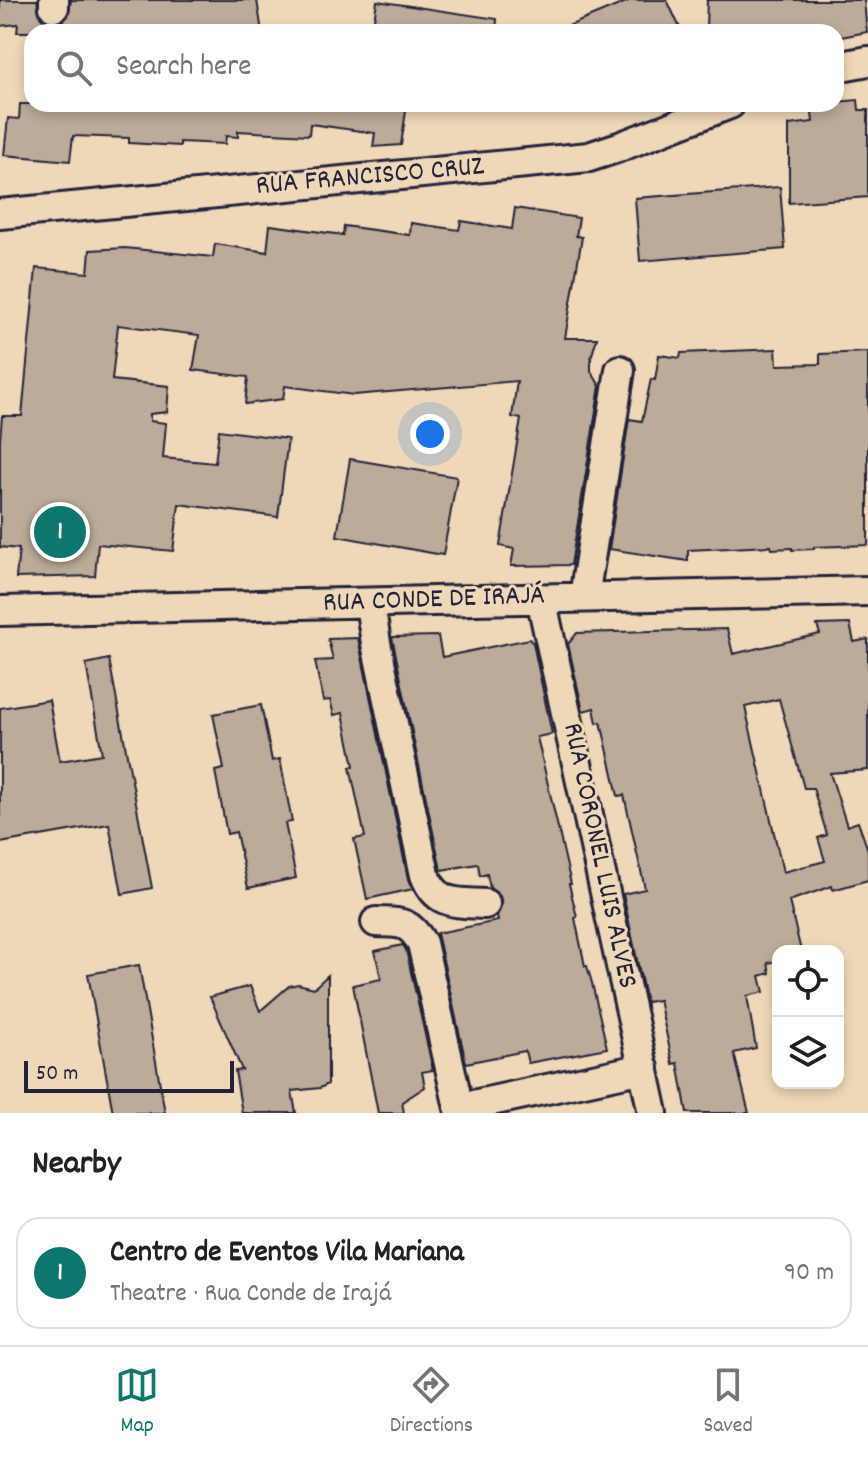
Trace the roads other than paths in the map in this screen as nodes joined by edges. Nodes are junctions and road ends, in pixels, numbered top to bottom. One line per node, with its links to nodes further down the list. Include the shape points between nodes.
1 (868, 61): 2 (street)
2 (844, 66)
3 (709, 112): 4 (street, RUA FRANCISCO CRUZ, via 589,157)
4 (0, 214)
5 (620, 370): 7 (street)
6 (868, 591): 7 (street, RUA CONDE DE IRAJÁ)
7 (584, 597): 8 (street, RUA CONDE DE IRAJÁ)
8 (541, 598): 9 (street, RUA CONDE DE IRAJÁ); 13 (street, RUA CORONEL LUIS ALVES)
9 (370, 604): 10 (street, RUA CONDE DE IRAJÁ); 11 (street, via 425,875 447,902)
10 (0, 611)
11 (485, 904)
12 (376, 922): 13 (street, via 406,924 422,943 459,1108)
13 (644, 1068): 14 (street, RUA CORONEL LUIS ALVES)
14 (653, 1113)

